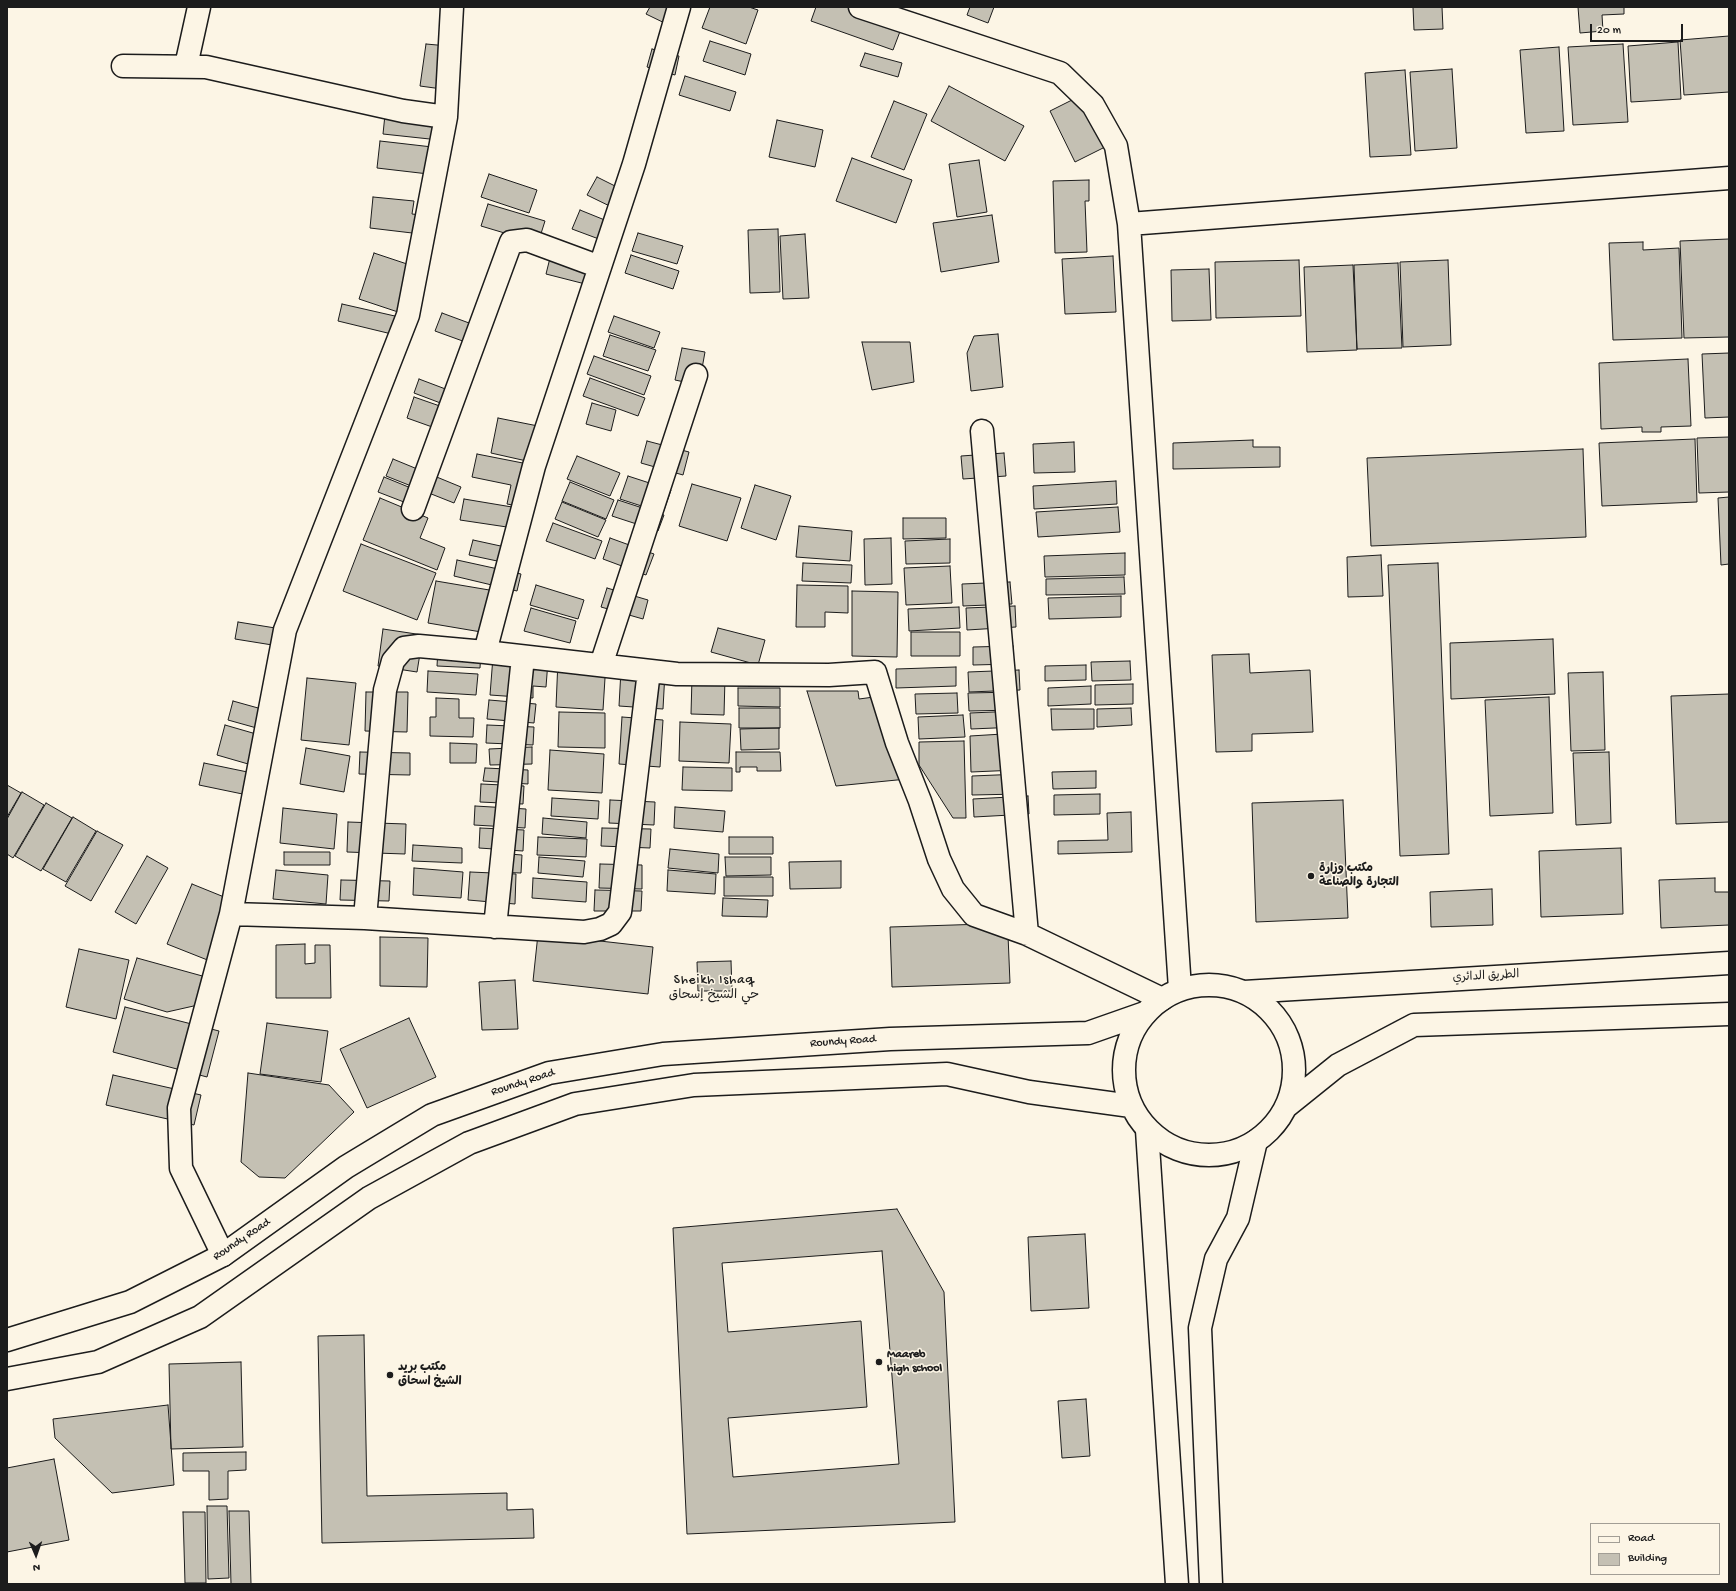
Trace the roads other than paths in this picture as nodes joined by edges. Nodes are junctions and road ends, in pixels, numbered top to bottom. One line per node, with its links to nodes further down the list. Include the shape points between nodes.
1 (198, 7): 6 (street)
2 (452, 7): 7 (street)
3 (680, 7): 10 (street, via 634,164)
4 (860, 7): 9 (street, via 1060,73 1093,105 1116,146)
5 (122, 66): 6 (street)
6 (186, 66): 7 (street, via 206,67 403,111)
7 (446, 117): 18 (street, via 408,315 285,630)
8 (1729, 178): 9 (street)
9 (1129, 224): 24 (street)
10 (600, 267): 13 (street, via 526,240 511,242); 14 (street, via 534,466)
11 (696, 375): 16 (street)
12 (982, 431): 21 (street)
13 (413, 509)
14 (485, 652): 15 (street); 19 (street, via 419,646 404,648 392,661 385,690)
15 (523, 657): 16 (street); 20 (street)
16 (601, 665): 17 (street)
17 (649, 671): 20 (street, via 620,912 611,924 600,930 584,932); 21 (street, via 677,674 781,675 874,672 939,859 953,889 974,915)
18 (231, 914): 19 (street); 31 (street, via 179,1108 181,1168)
19 (365, 918): 20 (street)
20 (495, 927)
21 (1027, 934): 24 (street)
22 (1729, 963): 23 (street, الطريق الدائري)
23 (1244, 992): 24 (street, via 1202,985); 28 (street, via 1263,1004 1279,1020 1289,1040 1295,1062)
24 (1171, 994): 25 (street)
25 (1145, 1013): 27 (street, via 1133,1029 1126,1048 1123,1068 1125,1088); 31 (street, Roundy Road, via 1088,1033 890,1039 663,1054 548,1073 432,1115 346,1167)
26 (1729, 1014): 28 (street, via 1414,1025 1338,1064)
27 (1131, 1106): 29 (street); 33 (street, via 1029,1092 947,1074 694,1086 575,1104 469,1143 369,1198 200,1317 98,1362)
28 (1287, 1106): 30 (street, via 1274,1126)
29 (1147, 1130): 30 (street, via 1166,1144 1188,1152 1212,1155 1235,1151); 34 (street)
30 (1256, 1141): 35 (street, via 1238,1218 1216,1259 1200,1328)
31 (223, 1256): 32 (street, Roundy Road, via 130,1302)
32 (7, 1340)
33 (7, 1380)
34 (1176, 1584)
35 (1211, 1584)

